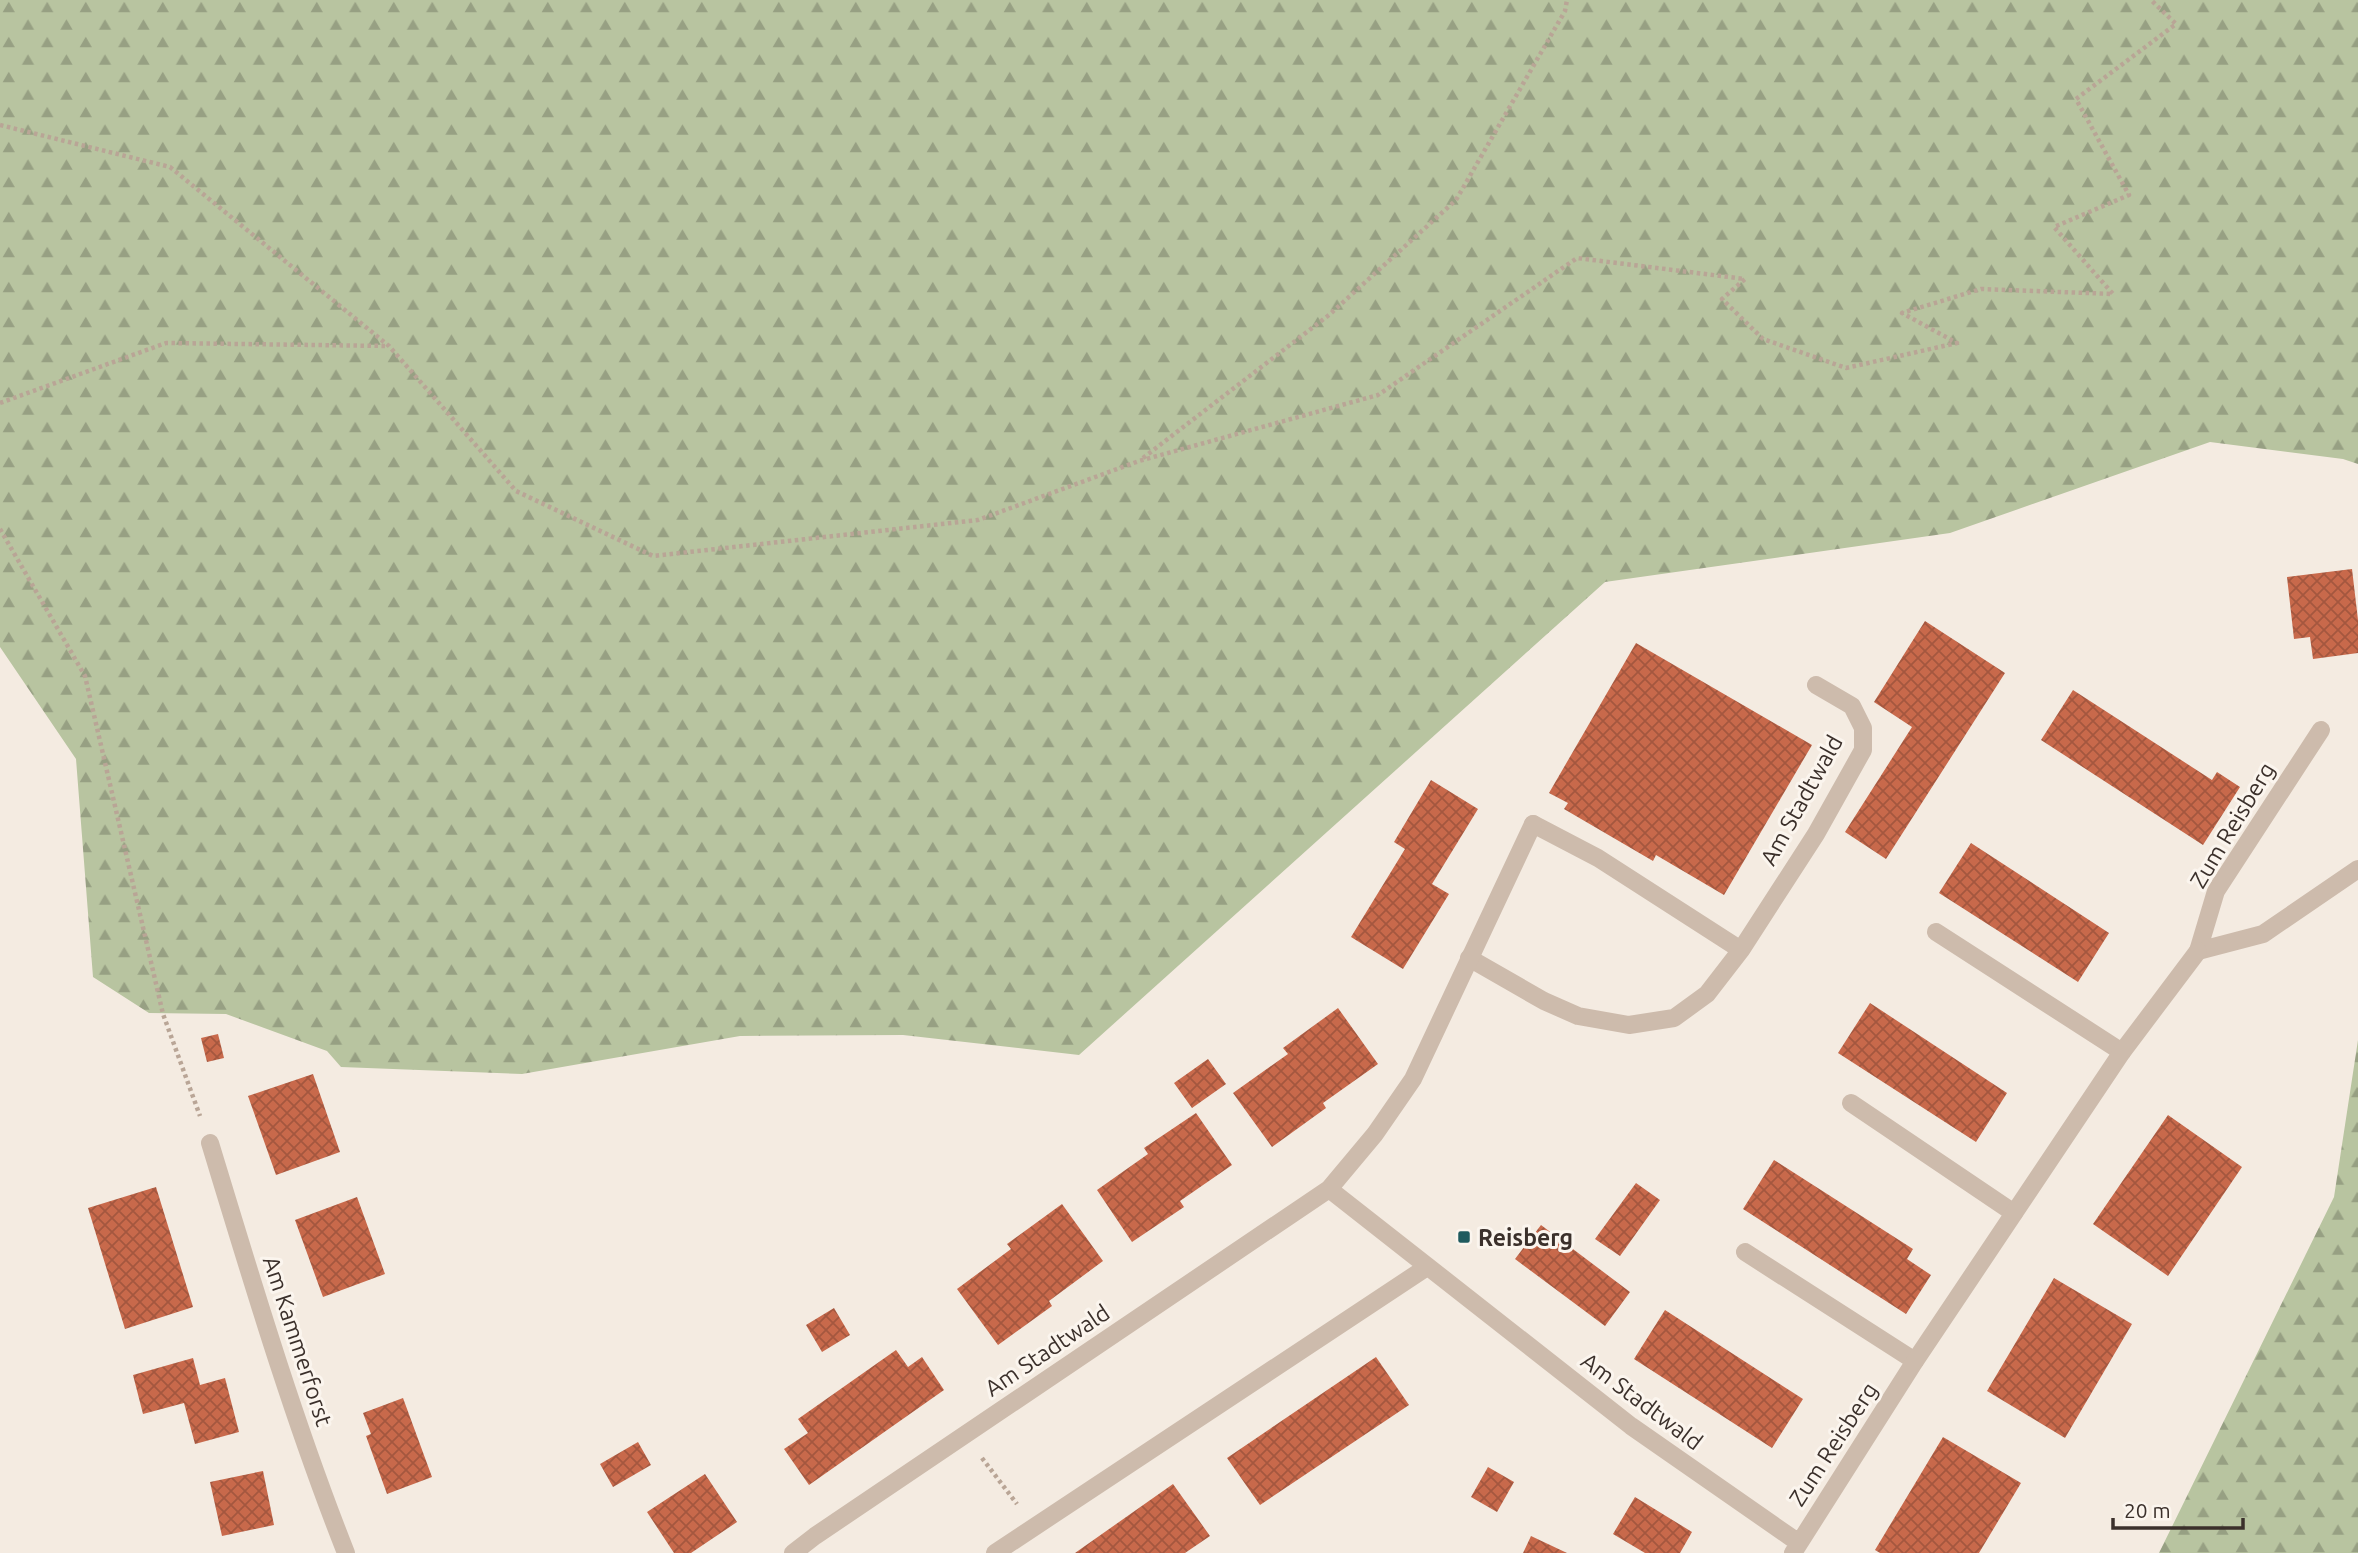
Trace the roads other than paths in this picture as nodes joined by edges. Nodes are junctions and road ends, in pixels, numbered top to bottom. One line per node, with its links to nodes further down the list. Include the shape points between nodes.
1 (1816, 685): 5 (street, Am Stadtwald, via 1852,706 1863,728 1863,750 1816,834)
2 (2320, 730): 6 (street, Zum Reisberg, via 2216,891)
3 (2358, 869): 6 (street, via 2263,934)
4 (1936, 932): 8 (street)
5 (1741, 950): 7 (street, Am Stadtwald, via 1707,994 1674,1018 1629,1025 1578,1016); 7 (street, Am Stadtwald, via 1598,858 1533,824)
6 (2198, 951): 8 (street, Zum Reisberg)
7 (1469, 958): 11 (street, Am Stadtwald, via 1413,1079 1375,1135)
8 (2122, 1052): 12 (street, Zum Reisberg)
9 (1851, 1103): 12 (street)
10 (211, 1143): 17 (street, Am Kammerforst, via 257,1299)
11 (1329, 1189): 14 (street, Am Stadtwald); 18 (street, Am Stadtwald)
12 (2014, 1213): 15 (street, Zum Reisberg)
13 (1745, 1252): 15 (street)
14 (1427, 1267): 16 (street, Am Stadtwald); 19 (street)
15 (1915, 1361): 16 (street, Zum Reisberg)
16 (1796, 1548)
17 (346, 1553)
18 (793, 1553)
19 (995, 1553)

